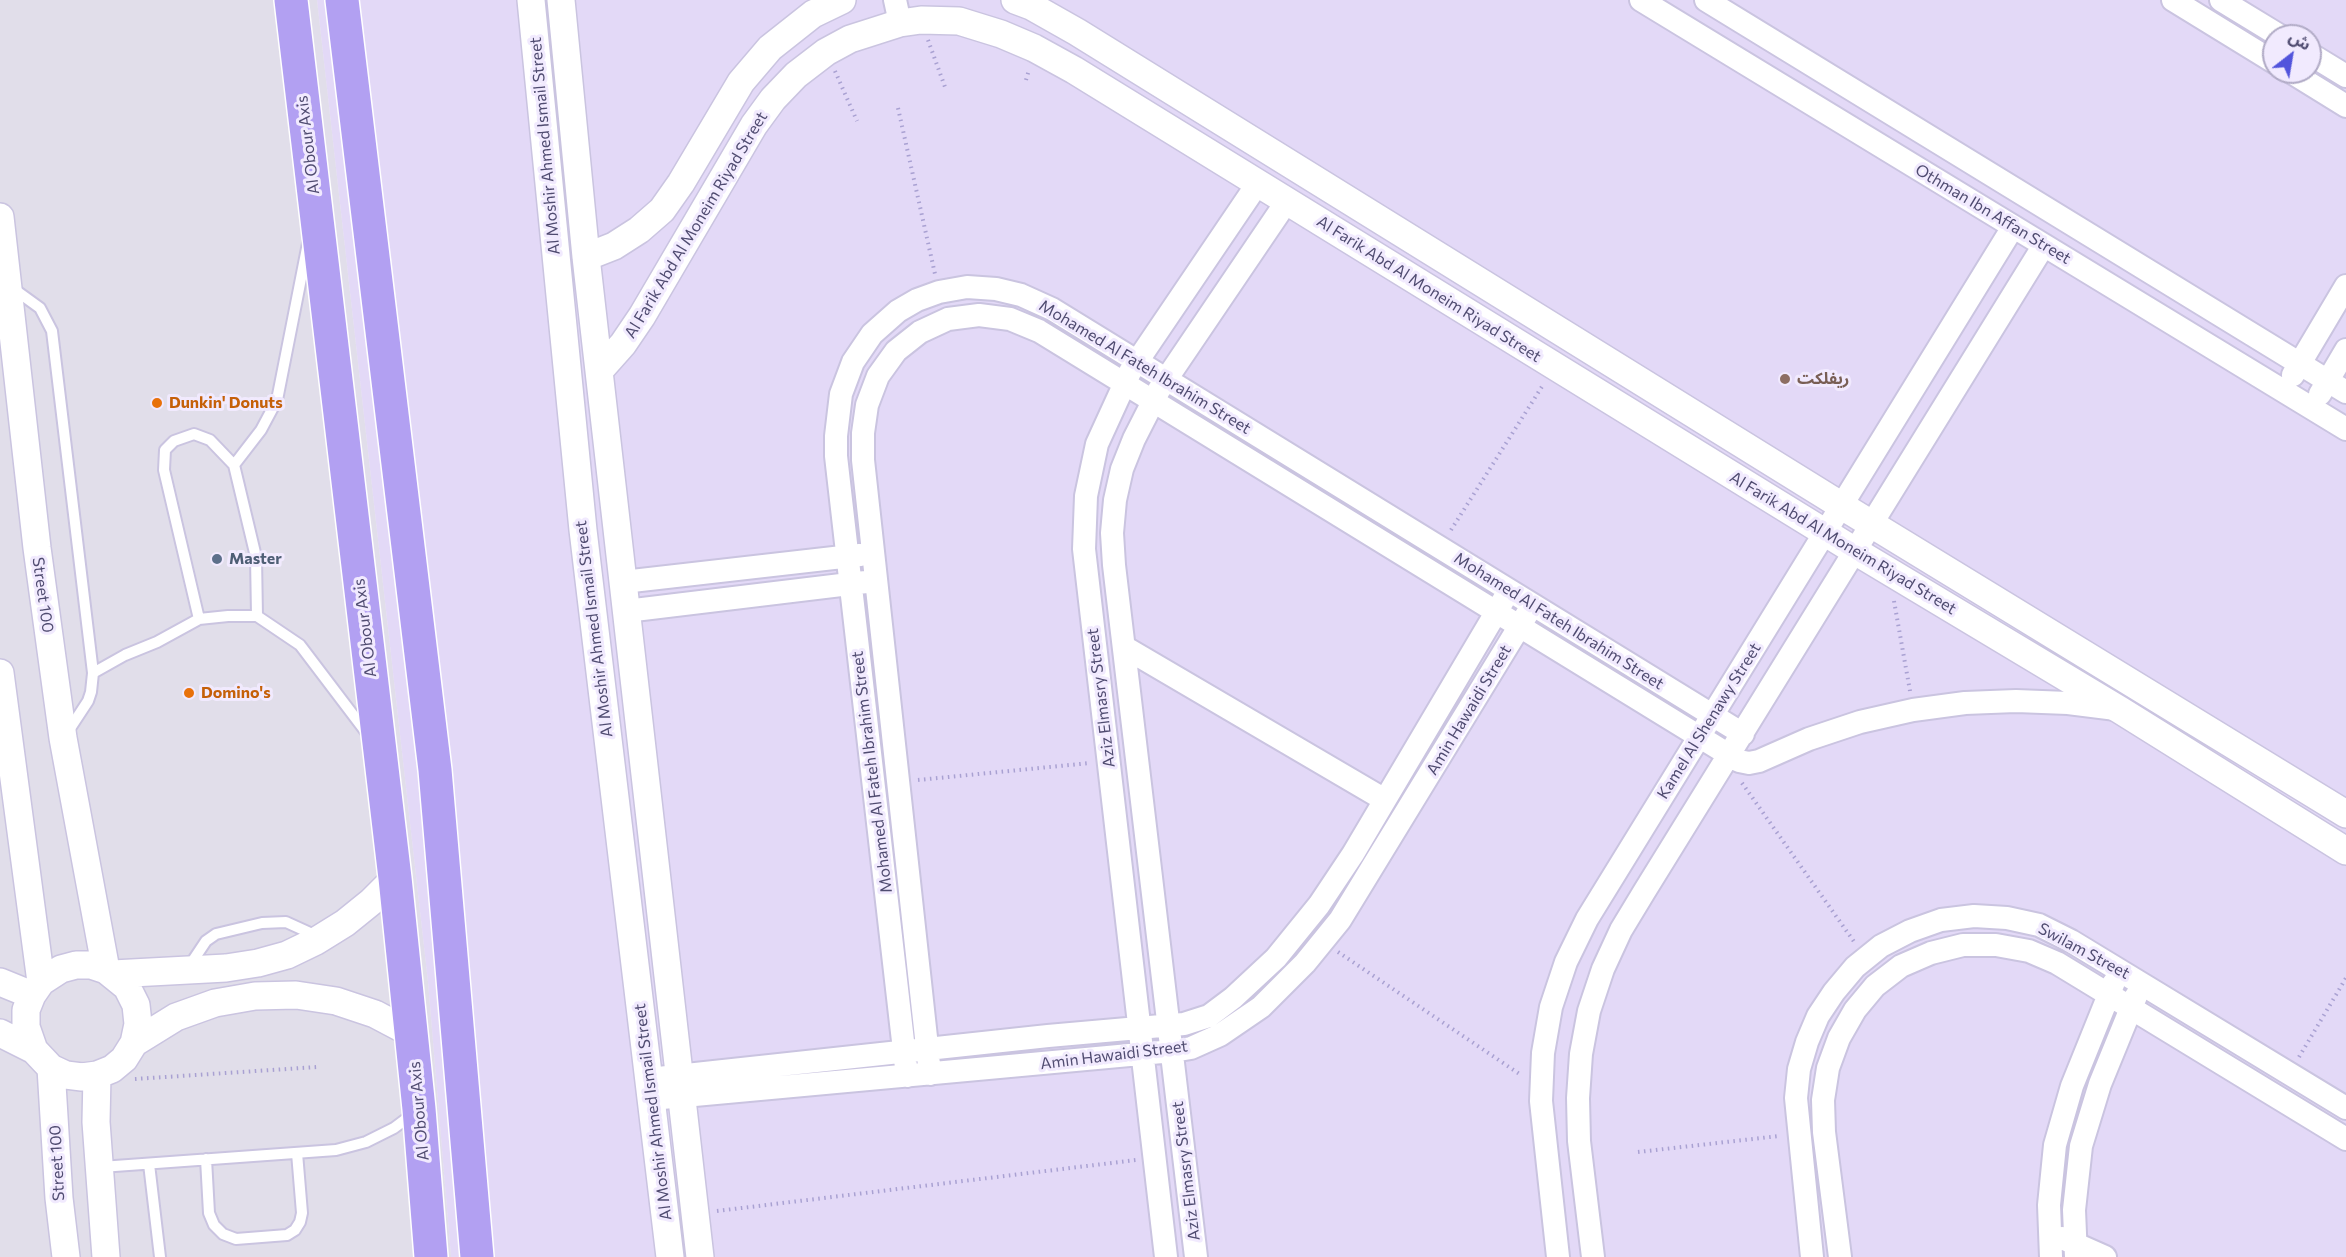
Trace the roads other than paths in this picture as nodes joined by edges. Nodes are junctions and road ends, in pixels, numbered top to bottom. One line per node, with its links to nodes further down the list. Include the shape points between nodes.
1 (291, 0): 24 (highway, Al Obour Axis)
2 (342, 0): 116 (highway, via 435,770)
3 (531, 0): 102 (street, Al Moshir Ahmed Ismail Street, via 583,530)
4 (561, 0): 28 (street, Al Moshir Ahmed Ismail Street)
5 (842, 0): 11 (street)
6 (1015, 0): 43 (street, Al Farik Abd Al Moneim Riyad Street, via 1077,32)
7 (1706, 0): 33 (street, Othman Ibn Affan Street)
8 (2173, 0): 16 (street)
9 (2221, 0): 14 (street)
10 (1646, 1): 12 (street, Othman Ibn Affan Street)
11 (818, 7): 15 (street)
12 (1675, 9): 26 (street, Othman Ibn Affan Street)
13 (905, 14): 18 (street, Al Farik Abd Al Moneim Riyad Street, via 826,51); 22 (street, Al Farik Abd Al Moneim Riyad Street, via 958,21 1034,48)
14 (2262, 25)
15 (770, 48): 18 (street, via 780,69); 28 (street, via 741,82 662,210 614,246)
16 (2262, 55)
17 (2322, 61): 19 (street)
18 (796, 75): 34 (street, Al Farik Abd Al Moneim Riyad Street, via 754,125 642,316)
19 (2346, 76)
20 (2310, 84): 21 (street)
21 (2346, 106)
22 (1257, 183): 23 (street, Al Farik Abd Al Moneim Riyad Street); 32 (street, Aziz Elmasry Street)
23 (1287, 201): 35 (street, Aziz Elmasry Street); 45 (street, Al Farik Abd Al Moneim Riyad Street)
24 (315, 207): 42 (lane, via 277,400 261,430); 69 (highway, Al Obour Axis)
25 (0, 217): 29 (street, Street 100)
26 (2013, 227): 27 (street, Othman Ibn Affan Street); 43 (street, Kamel Al Shenawy Street)
27 (2044, 245): 38 (street, Othman Ibn Affan Street); 44 (street)
28 (586, 257): 34 (street, Al Moshir Ahmed Ismail Street)
29 (8, 285): 63 (lane, via 40,308 52,331); 68 (street, Street 100)
30 (2346, 286): 33 (street)
31 (2346, 350): 37 (street)
32 (1137, 361): 35 (street, Mohamed Al Fateh Ibrahim Street); 36 (street, Aziz Elmasry Street); 48 (street, Mohamed Al Fateh Ibrahim Street, via 1052,309 996,289 967,287 939,292 898,311 872,334 853,362 841,394 836,456)
33 (2300, 364): 37 (street, Othman Ibn Affan Street); 38 (street)
34 (599, 371): 51 (street, Al Moshir Ahmed Ismail Street)
35 (1165, 379): 39 (street, Aziz Elmasry Street); 53 (street, Mohamed Al Fateh Ibrahim Street)
36 (1124, 383): 39 (street, Mohamed Al Fateh Ibrahim Street); 47 (street, Mohamed Al Fateh Ibrahim Street, via 1039,331 1010,319 979,315 948,319 920,332 896,351 878,376 867,405 863,460); 87 (street, Aziz Elmasry Street, via 1090,470 1084,549)
37 (2337, 386): 40 (street)
38 (2283, 391): 40 (street, Othman Ibn Affan Street)
39 (1153, 400): 57 (street, Mohamed Al Fateh Ibrahim Street); 61 (street, Aziz Elmasry Street, via 1122,469 1115,500 1114,565)
40 (2311, 408): 41 (street, Othman Ibn Affan Street)
41 (2346, 429)
42 (234, 465): 58 (lane, via 256,557); 59 (lane, via 210,440 194,434 174,441 165,450 164,470)
43 (1842, 506): 44 (street, Al Farik Abd Al Moneim Riyad Street); 45 (street, Kamel Al Shenawy Street)
44 (1872, 525): 46 (street); 72 (street, Al Farik Abd Al Moneim Riyad Street)
45 (1825, 533): 46 (street, Al Farik Abd Al Moneim Riyad Street); 65 (street, Kamel Al Shenawy Street)
46 (1856, 551): 64 (street, Al Farik Abd Al Moneim Riyad Street); 66 (street)
47 (874, 554): 48 (street); 50 (street, Mohamed Al Fateh Ibrahim Street)
48 (847, 557): 49 (street); 52 (street, Mohamed Al Fateh Ibrahim Street)
49 (729, 570): 51 (street); 54 (street)
50 (877, 580): 52 (street); 76 (street, Mohamed Al Fateh Ibrahim Street)
51 (623, 582): 56 (street, Al Moshir Ahmed Ismail Street)
52 (850, 584): 54 (street); 77 (street, Mohamed Al Fateh Ibrahim Street)
53 (1509, 590): 55 (street, Mohamed Al Fateh Ibrahim Street); 57 (street, Amin Hawaidi Street)
54 (732, 598): 56 (street)
55 (1533, 605): 60 (street, Amin Hawaidi Street); 65 (street, Mohamed Al Fateh Ibrahim Street)
56 (626, 611): 101 (street, Al Moshir Ahmed Ismail Street)
57 (1496, 612): 60 (street, Mohamed Al Fateh Ibrahim Street); 71 (street, Amin Hawaidi Street)
58 (257, 616): 59 (lane); 69 (lane, via 300,645)
59 (199, 619): 63 (lane)
60 (1520, 626): 67 (street, Mohamed Al Fateh Ibrahim Street); 93 (street, Amin Hawaidi Street, via 1364,883 1323,942 1261,1007 1206,1042)
61 (1124, 647): 71 (street); 86 (street, Aziz Elmasry Street)
62 (0, 673): 83 (street)
63 (93, 673): 68 (lane, via 92,693)
64 (2120, 710): 70 (street, Mohamed Al Fateh Ibrahim Street, via 2068,703 1965,703 1860,722 1749,764); 73 (street, Al Farik Abd Al Moneim Riyad Street)
65 (1713, 716): 66 (street, Mohamed Al Fateh Ibrahim Street); 67 (street, Kamel Al Shenawy Street)
66 (1743, 734): 70 (street)
67 (1699, 737): 70 (street, Mohamed Al Fateh Ibrahim Street); 121 (street, Kamel Al Shenawy Street, via 1587,920 1566,962 1551,1006 1542,1089)
68 (63, 738): 80 (street, Street 100)
69 (380, 752): 74 (highway, Al Obour Axis)
70 (1728, 758): 122 (street, via 1621,930 1589,1011 1578,1098 1579,1141)
71 (1385, 800): 86 (street, Amin Hawaidi Street, via 1319,905 1276,958 1220,1009 1197,1021)
72 (2346, 814)
73 (2346, 851)
74 (394, 878): 75 (street, via 371,902); 89 (highway, Al Obour Axis)
75 (316, 941): 79 (street, via 258,963); 79 (lane, via 292,924 262,923 216,934 206,941)
76 (918, 961): 77 (street); 92 (street, Mohamed Al Fateh Ibrahim Street)
77 (894, 963): 94 (street, Mohamed Al Fateh Ibrahim Street)
78 (2119, 969): 82 (street, Swilam Street); 84 (street); 123 (street, Swilam Street, via 2039,925 1985,916 1941,920 1910,930 1855,967 1818,1016 1799,1069 1798,1134)
79 (187, 970): 80 (street)
80 (110, 972): 83 (street, via 91,965 76,965 61,969); 91 (street, via 127,987 136,1005)
81 (0, 982): 83 (street)
82 (2142, 983): 85 (street); 103 (street, Swilam Street)
83 (37, 988): 96 (street, via 27,1010 26,1026)
84 (2109, 995): 85 (street, Swilam Street); 110 (street, via 2060,1125 2051,1174); 124 (street, Swilam Street, via 2057,963 2029,951 1996,945 1963,945 1931,952 1901,966 1875,986 1854,1010 1839,1038 1828,1068 1823,1100)
85 (2131, 1008): 105 (street, Swilam Street); 111 (street, via 2081,1146 2074,1210)
86 (1170, 1026): 87 (street, Amin Hawaidi Street); 93 (street, Aziz Elmasry Street)
87 (1139, 1028): 90 (street, Amin Hawaidi Street); 95 (street, Aziz Elmasry Street)
88 (0, 1033): 96 (street)
89 (411, 1033): 91 (street, via 375,1014 336,1001 296,995 255,996 176,1017); 104 (highway, Al Obour Axis)
90 (1048, 1036): 92 (street, Amin Hawaidi Street); 97 (street)
91 (134, 1043): 98 (street, via 124,1059)
92 (928, 1049): 94 (street, Amin Hawaidi Street); 99 (street, Mohamed Al Fateh Ibrahim Street)
93 (1173, 1051): 95 (street, Amin Hawaidi Street); 120 (street, Aziz Elmasry Street)
94 (904, 1052): 100 (street, Mohamed Al Fateh Ibrahim Street); 101 (street, Amin Hawaidi Street)
95 (1142, 1054): 97 (street, Amin Hawaidi Street); 119 (street, Aziz Elmasry Street)
96 (43, 1059): 98 (street, via 66,1075 82,1077); 112 (street, Street 100)
97 (1050, 1063): 99 (street, Amin Hawaidi Street)
98 (105, 1072): 109 (street, via 96,1122)
99 (930, 1074): 100 (street, Amin Hawaidi Street)
100 (907, 1076): 101 (street, Amin Hawaidi Street)
101 (679, 1086): 102 (street, Amin Hawaidi Street); 118 (street, Al Moshir Ahmed Ismail Street)
102 (650, 1089): 117 (street, Al Moshir Ahmed Ismail Street)
103 (2346, 1108)
104 (419, 1109): 106 (lane, via 366,1142 336,1150); 115 (highway, Al Obour Axis)
105 (2346, 1139)
106 (297, 1153): 107 (lane); 107 (lane, via 302,1213 295,1230 287,1235 236,1239 223,1234 208,1213)
107 (206, 1159): 108 (lane)
108 (149, 1164): 109 (lane); 114 (lane)
109 (99, 1167): 113 (street)
110 (2050, 1246): 111 (street)
111 (2075, 1250): 125 (street)
112 (66, 1257)
113 (106, 1257)
114 (160, 1257)
115 (431, 1257)
116 (477, 1257)
117 (670, 1257)
118 (699, 1257)
119 (1166, 1257)
120 (1196, 1257)
121 (1558, 1257)
122 (1593, 1257)
123 (1812, 1257)
124 (1840, 1257)
125 (2105, 1257)

